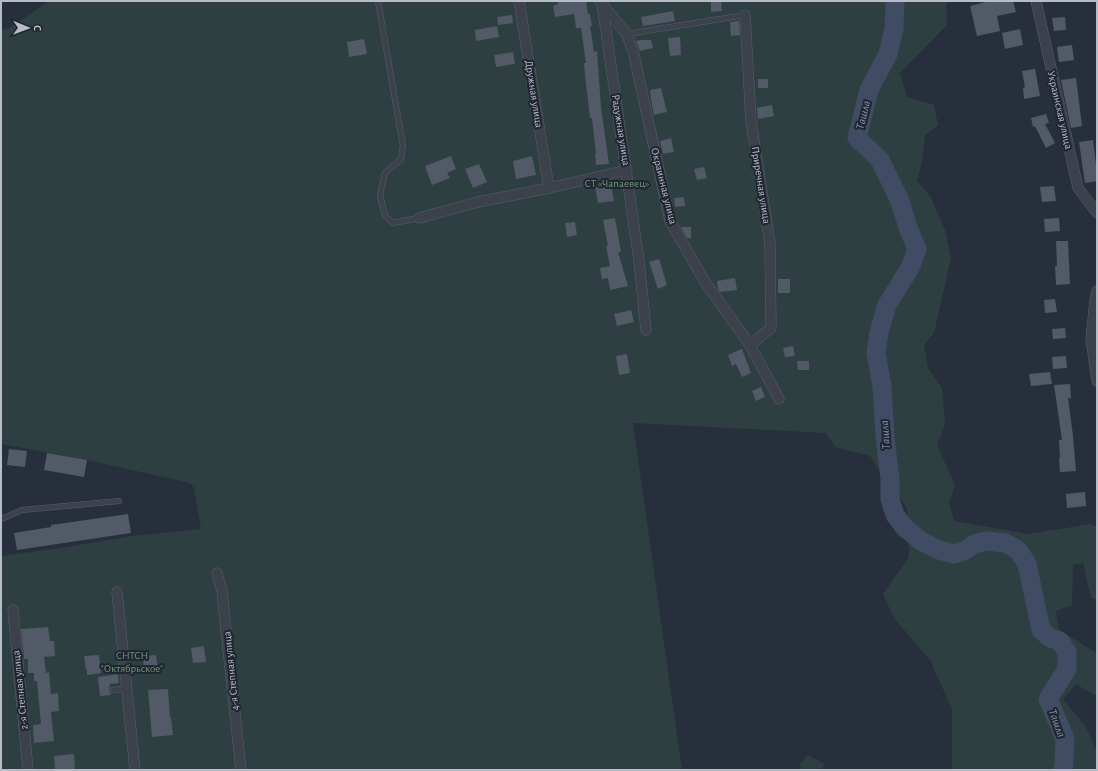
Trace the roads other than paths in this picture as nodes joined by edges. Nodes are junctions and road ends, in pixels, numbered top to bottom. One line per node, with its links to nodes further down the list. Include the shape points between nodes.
1 (378, 1): 10 (lane, via 403,146 401,159 385,173 380,195 385,216 393,223)
2 (519, 1): 8 (street, Дружная улица)
3 (1036, 1): 9 (street, Украинская улица, via 1078,188)
4 (601, 2): 6 (street, Окраинная улица); 7 (street, Радужная улица)
5 (745, 15): 6 (lane); 14 (street, Приречная улица, via 751,121 770,244 771,328)
6 (627, 34): 14 (street, Окраинная улица, via 634,55 670,222 705,282)
7 (627, 170): 8 (street); 12 (street, Радужная улица, via 640,261)
8 (549, 188): 10 (street, via 478,202)
9 (1097, 213)
10 (419, 218)
11 (1097, 291): 13 (street)
12 (646, 330)
13 (1094, 338): 15 (street)
14 (750, 345): 16 (street, Окраинная улица)
15 (1097, 381)
16 (779, 399)
17 (119, 501): 18 (lane, via 22,510)
18 (1, 519)
19 (217, 573): 28 (street, 4-я Степная улица, via 222,591)
20 (117, 592): 22 (street)
21 (13, 610): 26 (street, 2-я Степная улица)
22 (125, 667): 23 (lane); 24 (street)
23 (114, 668)
24 (127, 688): 25 (lane); 27 (street)
25 (113, 690)
26 (28, 770)
27 (135, 770)
28 (241, 770)

